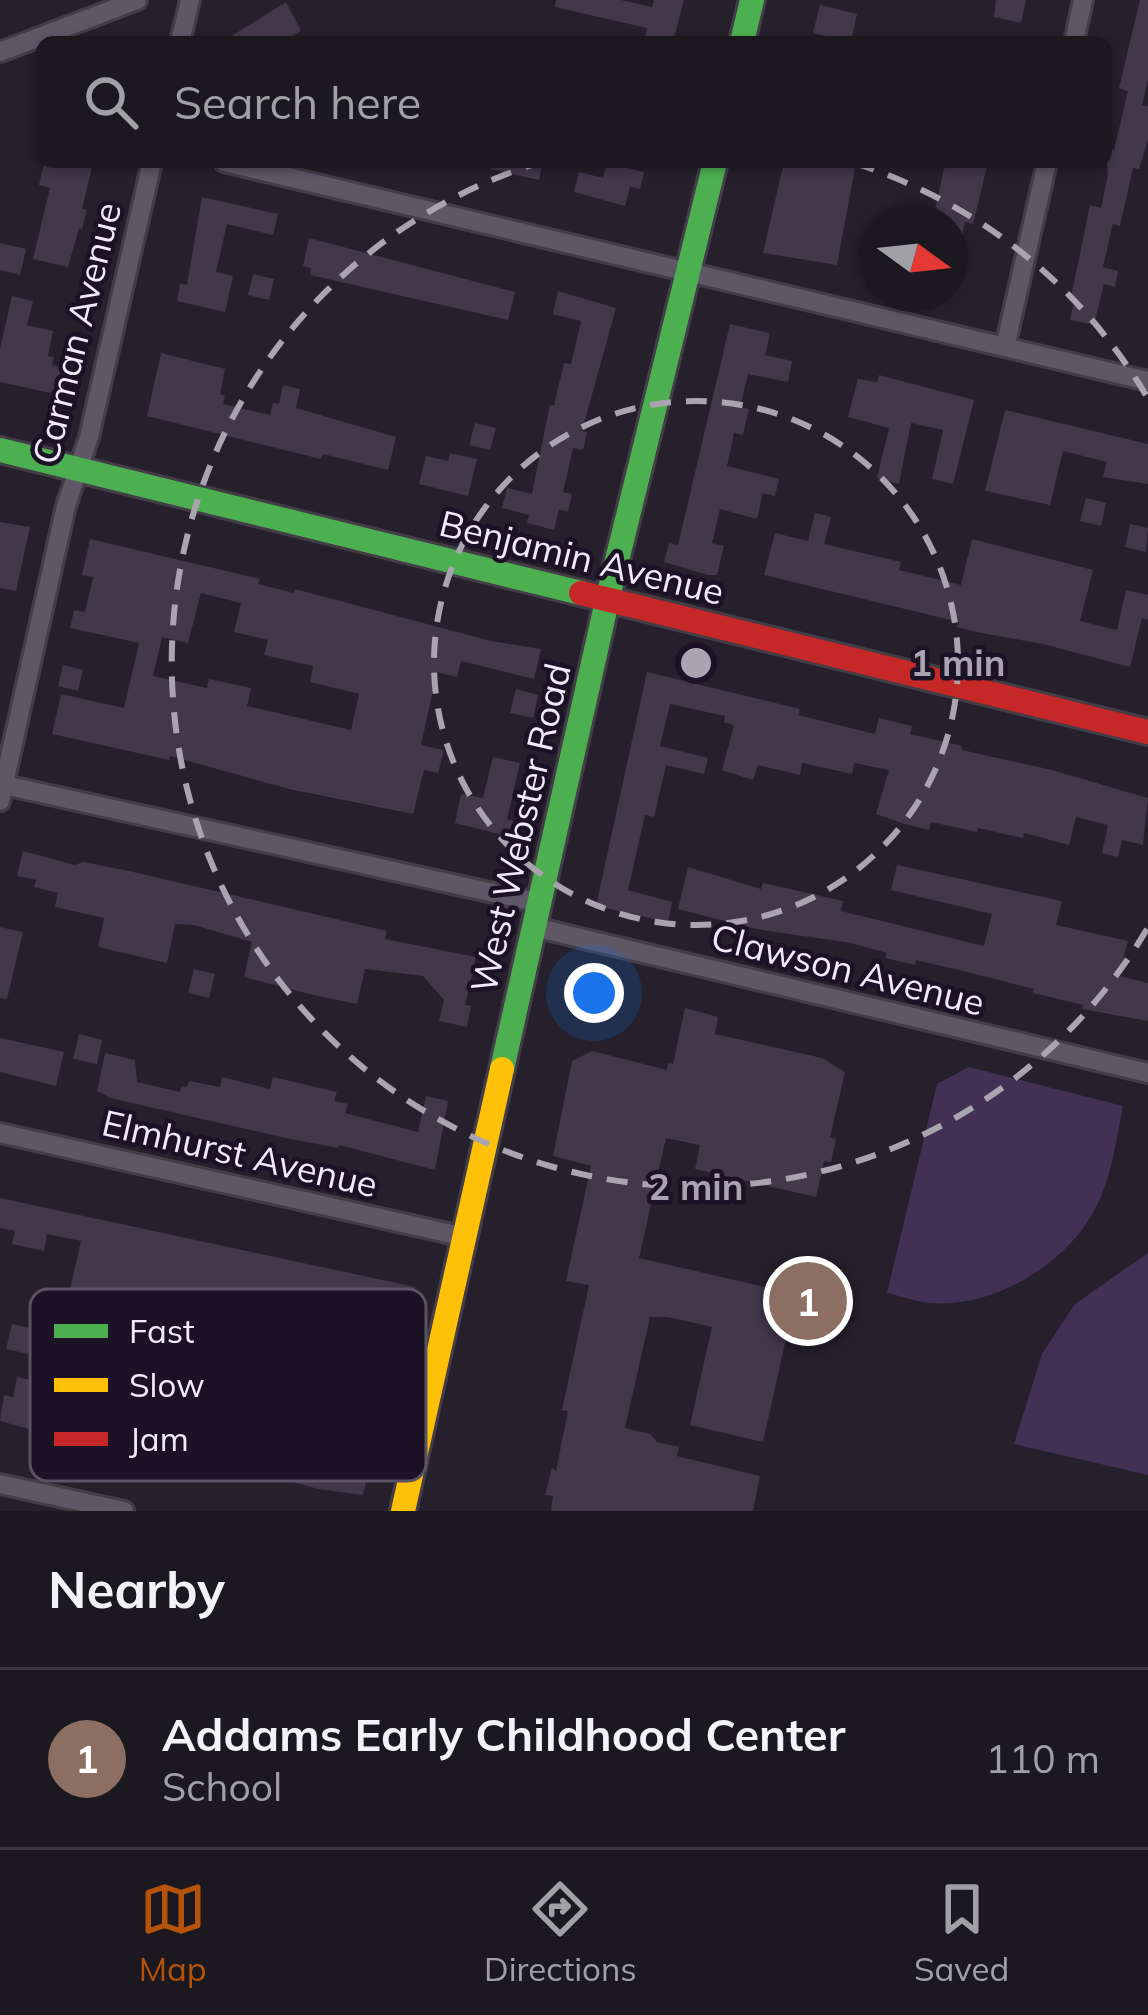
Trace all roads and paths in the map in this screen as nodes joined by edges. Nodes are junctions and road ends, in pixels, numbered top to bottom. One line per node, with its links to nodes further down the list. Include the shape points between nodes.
1 (136, 0): 5 (street)
2 (190, 0): 6 (street)
3 (752, 0): 7 (street)
4 (1083, 0): 8 (street)
5 (42, 36)
6 (181, 36)
7 (743, 36)
8 (1074, 36)
9 (36, 38): 10 (street)
10 (0, 52)
11 (151, 168): 19 (street, Carman Avenue)
12 (249, 168): 15 (street)
13 (714, 168): 15 (street, West Webster Road)
14 (1045, 168): 16 (street)
15 (689, 272): 16 (street); 20 (street, West Webster Road)
16 (1005, 347): 17 (street)
17 (1148, 382)
18 (0, 450): 19 (street, Benjamin Avenue)
19 (77, 468): 20 (street, Benjamin Avenue); 22 (street, Carman Avenue)
20 (608, 601): 21 (street, Benjamin Avenue); 23 (street, West Webster Road)
21 (1148, 732)
22 (1, 790): 23 (street, Clawson Avenue)
23 (537, 915): 24 (street, Clawson Avenue); 26 (street, West Webster Road)
24 (1148, 1073)
25 (0, 1133): 26 (street, Elmhurst Avenue)
26 (465, 1237): 27 (street, West Webster Road)
27 (426, 1409)
28 (410, 1481): 31 (street, West Webster Road)
29 (0, 1484): 30 (street)
30 (124, 1511)
31 (403, 1511)

